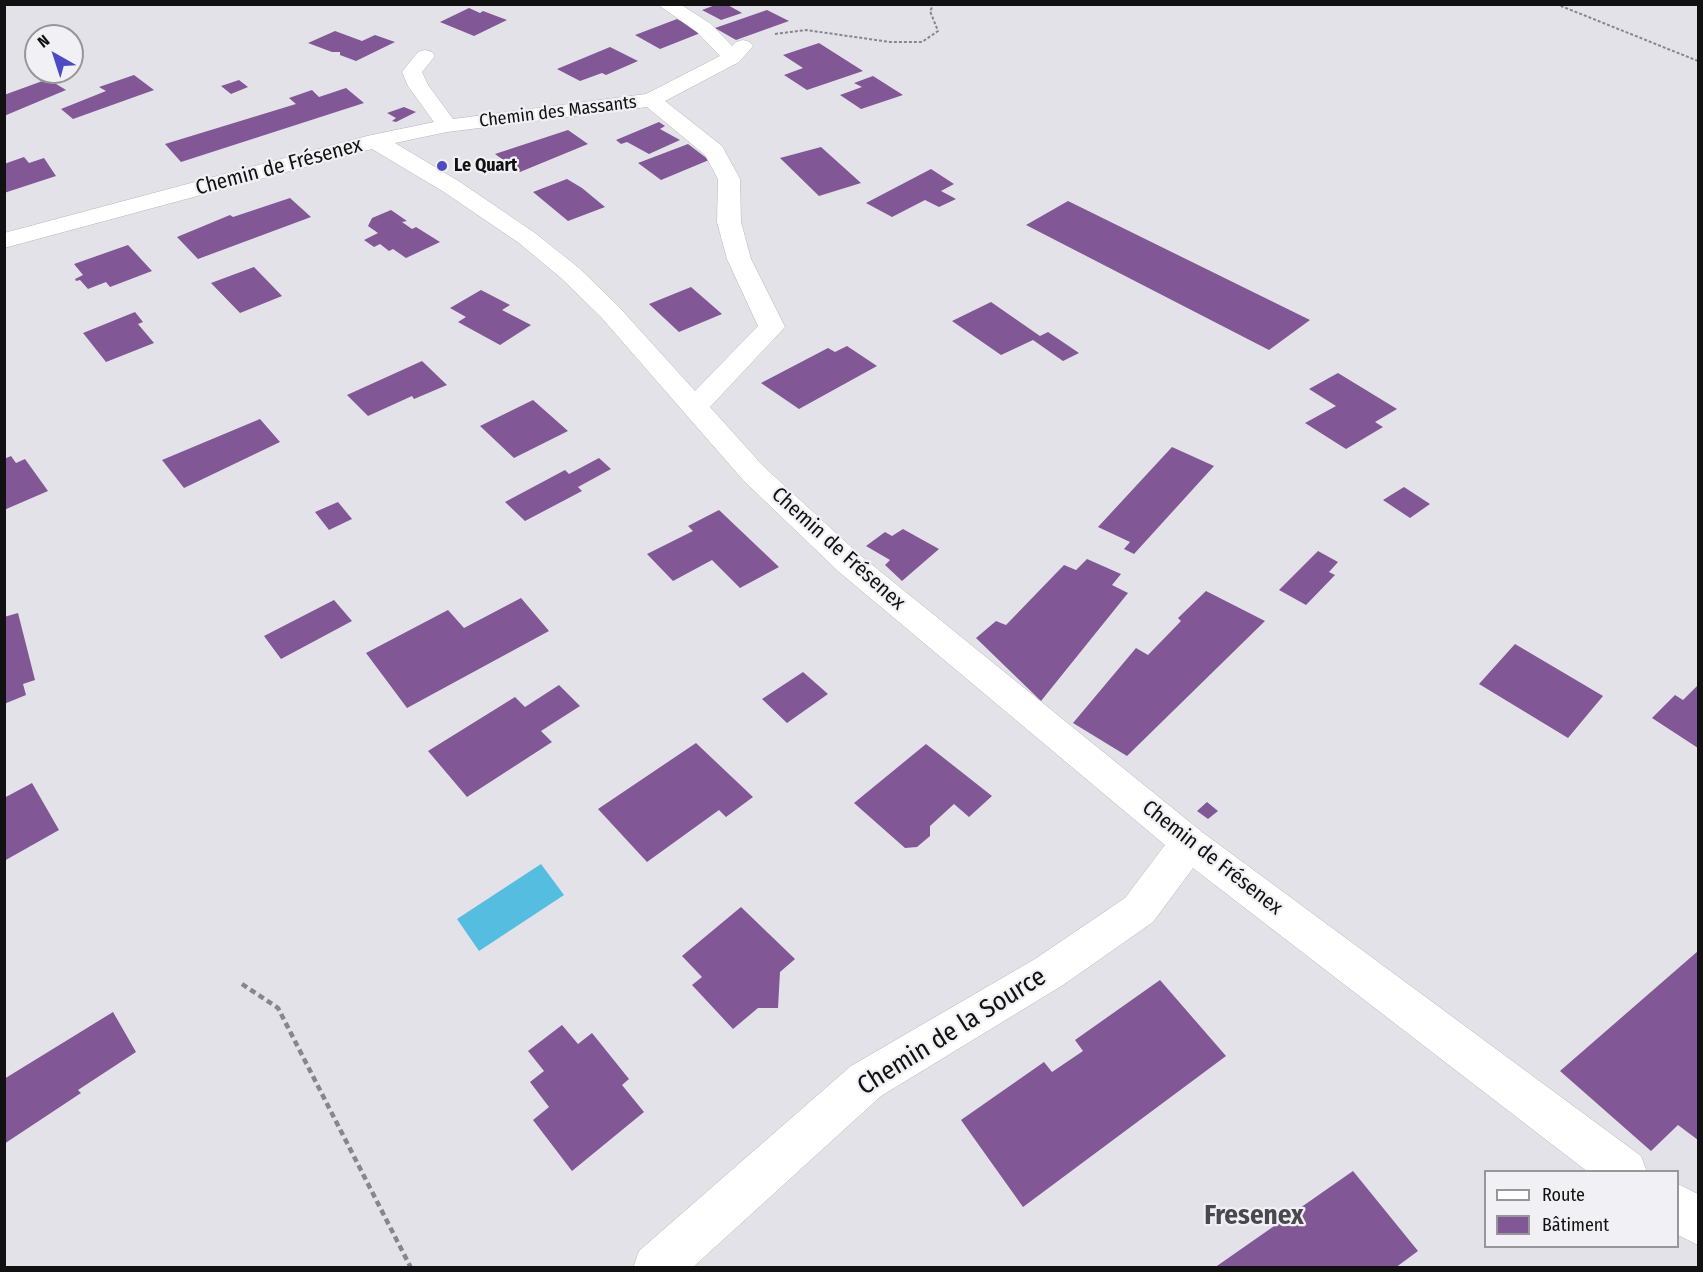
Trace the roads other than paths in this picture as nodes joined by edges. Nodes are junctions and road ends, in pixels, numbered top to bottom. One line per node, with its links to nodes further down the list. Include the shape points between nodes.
1 (666, 4): 3 (street, Chemin des Massants, via 738,52)
2 (425, 56): 4 (street, via 412,72)
3 (651, 100): 4 (street, Chemin des Massants); 7 (street, via 714,150 729,179 729,222 740,259 772,327)
4 (447, 126): 5 (street, Chemin des Massants)
5 (375, 141): 6 (street, Chemin de Frésenex); 7 (street, Chemin de Frésenex, via 461,193 570,273)
6 (4, 241)
7 (696, 406): 8 (street, Chemin de Frésenex, via 753,473 849,563)
8 (1190, 843): 9 (street, Chemin de Frésenex); 12 (street, Chemin de la Source, via 1139,910 1049,972 866,1081)
9 (1622, 1170)
10 (1679, 1208): 11 (street)
11 (1698, 1222)
12 (656, 1268)

